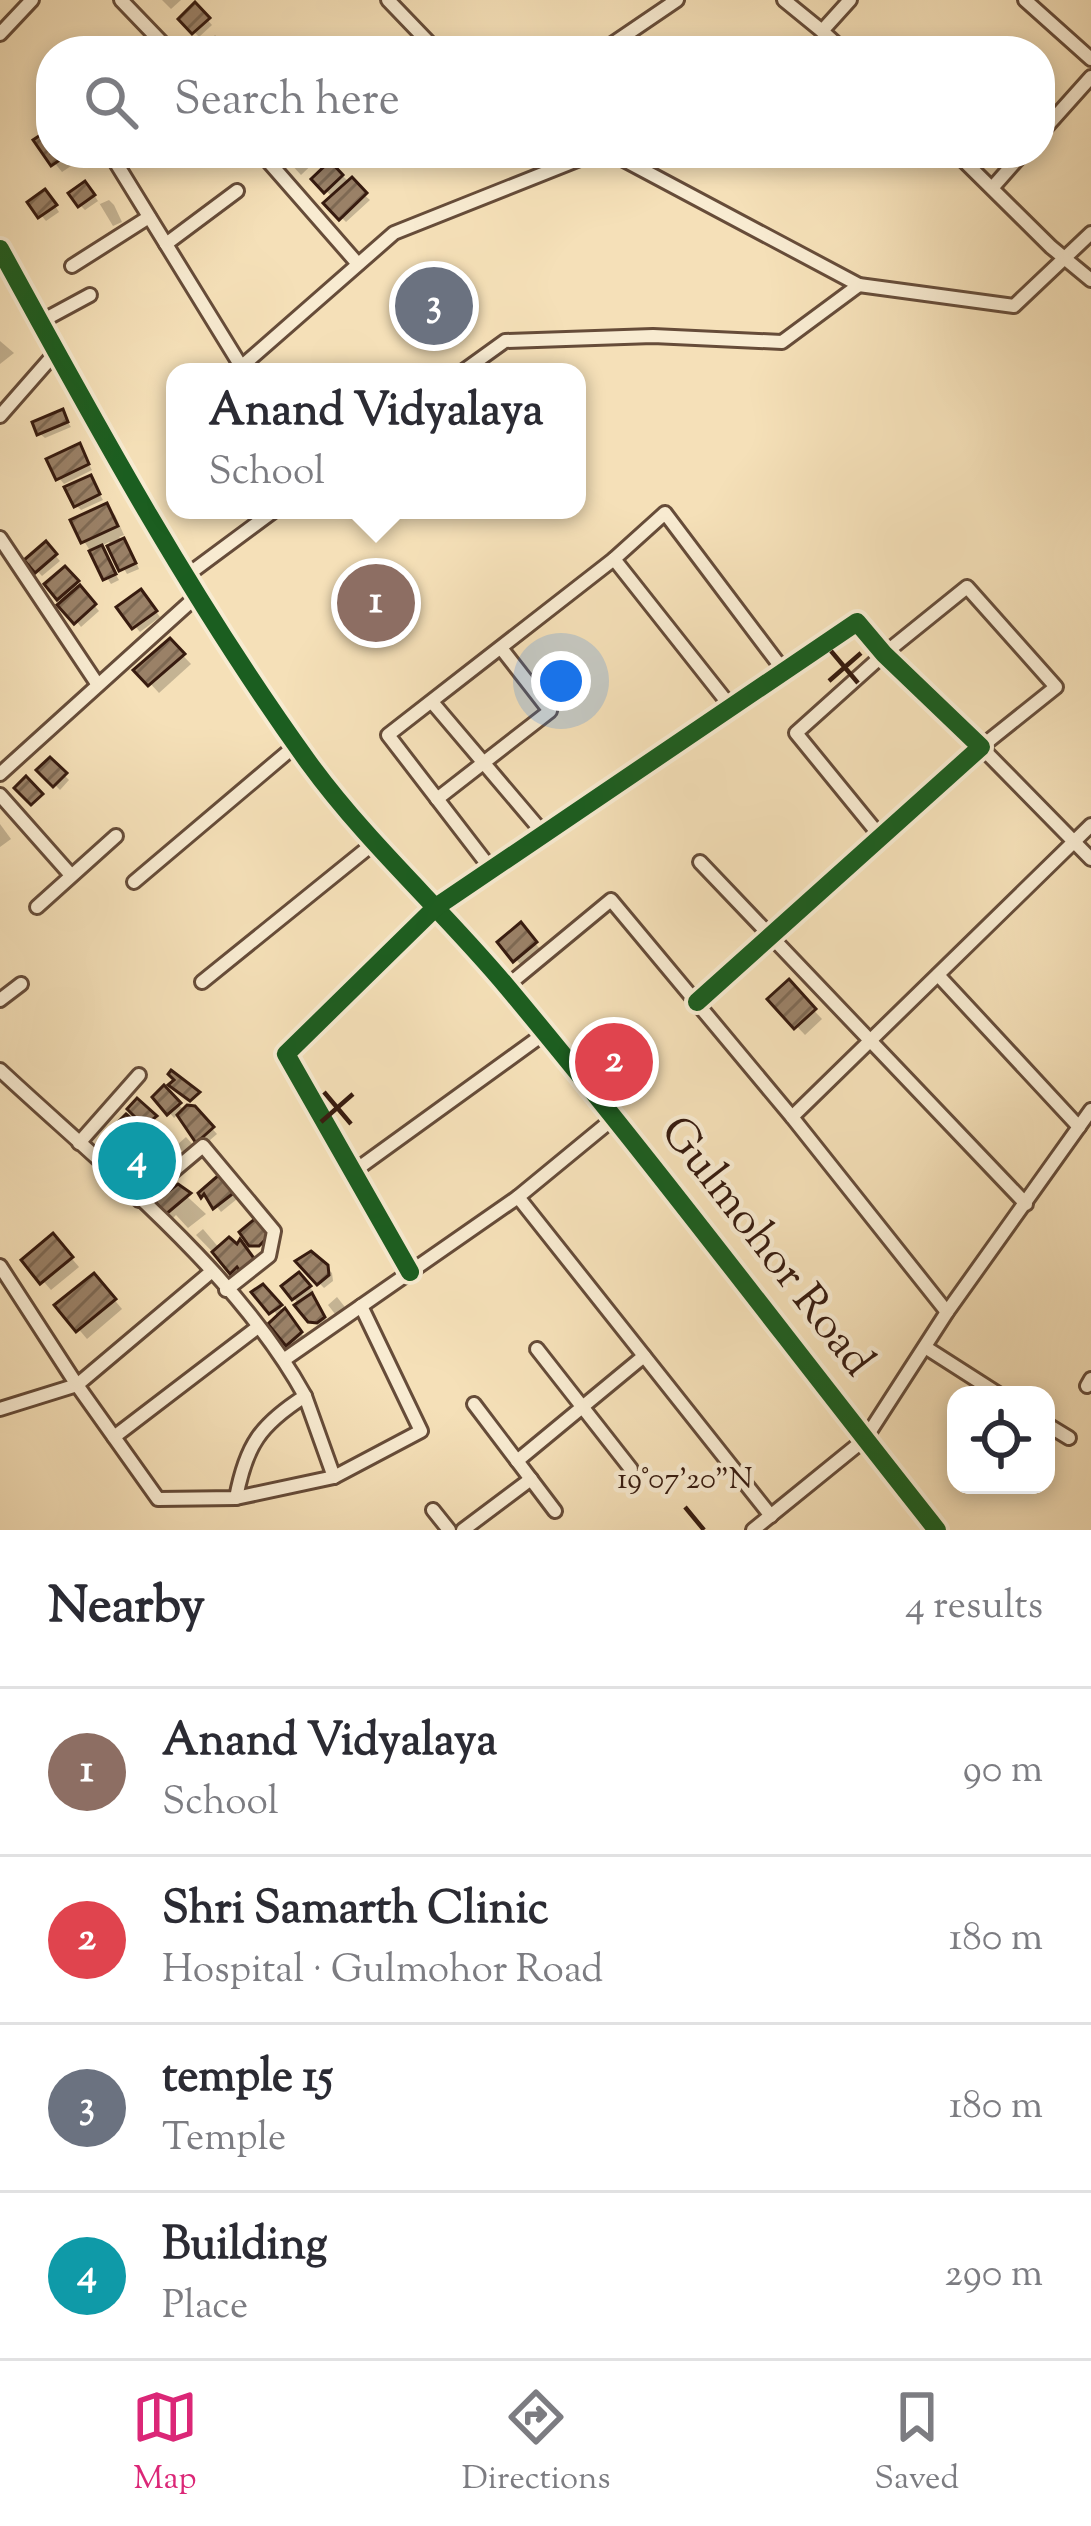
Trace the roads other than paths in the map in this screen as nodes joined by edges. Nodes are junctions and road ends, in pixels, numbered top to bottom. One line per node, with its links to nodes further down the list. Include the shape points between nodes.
1 (32, 0): 9 (street)
2 (121, 0): 10 (street)
3 (388, 0): 11 (street)
4 (677, 0): 12 (street)
5 (784, 0): 8 (street)
6 (850, 0): 8 (street)
7 (1025, 0): 14 (street)
8 (822, 31): 13 (street)
9 (0, 34)
10 (156, 36)
11 (423, 36)
12 (624, 36)
13 (828, 36)
14 (1091, 59)
15 (1091, 77): 16 (street)
16 (1055, 117)
17 (119, 168): 25 (street)
18 (274, 168): 30 (street)
19 (558, 168): 30 (street, via 394,233)
20 (639, 168): 33 (street)
21 (972, 168): 23 (street)
22 (1010, 168): 23 (street)
23 (993, 187): 29 (street)
24 (237, 190): 27 (street)
25 (149, 217): 27 (street); 31 (street)
26 (1091, 233): 29 (street)
27 (166, 244): 37 (street)
28 (0, 249): 35 (street, Gulmohor Road)
29 (1068, 258): 32 (street); 33 (street, via 1014,307)
30 (358, 264): 38 (street)
31 (72, 266)
32 (1091, 280)
33 (859, 285): 39 (street, via 782,342 505,341)
34 (90, 296): 35 (street)
35 (40, 322): 36 (street, Gulmohor Road)
36 (57, 351): 40 (street); 44 (street, Gulmohor Road)
37 (239, 363)
38 (251, 363)
39 (474, 363)
40 (0, 416)
41 (263, 519): 44 (street)
42 (0, 538): 49 (street)
43 (614, 559): 46 (street); 48 (street, via 665,513); 51 (street)
44 (186, 576): 45 (street, Gulmohor Road)
45 (198, 595): 49 (street); 52 (street, Gulmohor Road)
46 (500, 648): 50 (street); 54 (street, via 550,711)
47 (884, 654): 48 (street, via 857,622); 53 (street); 53 (street, via 967,587 1056,687); 61 (street, via 796,733)
48 (784, 671): 51 (street)
49 (98, 685): 55 (street)
50 (432, 701): 54 (street); 57 (street, via 388,736)
51 (731, 707): 59 (street)
52 (296, 745): 63 (street, Gulmohor Road); 68 (street)
53 (981, 748): 61 (street); 62 (street)
54 (484, 763): 57 (street); 59 (street)
55 (0, 774)
56 (0, 795): 67 (street)
57 (437, 799): 66 (street)
58 (1091, 825): 62 (street)
59 (544, 834): 66 (street)
60 (116, 836): 67 (street)
61 (880, 836): 71 (street)
62 (1074, 842): 64 (street); 72 (street)
63 (374, 843): 69 (street, Gulmohor Road); 73 (street)
64 (1091, 859)
65 (700, 862): 71 (street)
66 (491, 869): 69 (street)
67 (70, 874): 70 (street)
68 (134, 882)
69 (436, 907): 75 (street, Gulmohor Road); 87 (street, via 286,1054)
70 (37, 908)
71 (770, 933): 77 (street); 79 (street)
72 (938, 975): 79 (street); 85 (street)
73 (202, 982)
74 (21, 984): 76 (street)
75 (507, 986): 77 (street, via 611,900); 78 (street, Gulmohor Road)
76 (0, 1000)
77 (697, 1002): 83 (street)
78 (544, 1034): 84 (street, Gulmohor Road); 87 (street)
79 (866, 1040): 83 (street); 90 (street)
80 (0, 1070): 86 (street)
81 (139, 1075): 86 (street)
82 (1091, 1110): 85 (street)
83 (792, 1117): 96 (street)
84 (614, 1118): 88 (street); 111 (street, Gulmohor Road)
85 (1079, 1127): 90 (street)
86 (79, 1143): 89 (street)
87 (353, 1172): 93 (street)
88 (518, 1197): 93 (street); 100 (street)
89 (139, 1200): 92 (street); 94 (street, via 203,1145 274,1231 269,1256)
90 (1026, 1204): 96 (street)
91 (0, 1266): 102 (street)
92 (211, 1272): 94 (street); 102 (street)
93 (410, 1272): 95 (street)
94 (226, 1290): 97 (street)
95 (361, 1306): 101 (street); 114 (street, via 421,1431)
96 (947, 1312): 98 (street)
97 (258, 1328): 101 (street); 109 (street)
98 (925, 1347): 103 (street); 111 (street)
99 (537, 1349): 107 (street)
100 (644, 1356): 107 (street); 119 (street)
101 (285, 1359): 104 (street)
102 (77, 1385): 106 (street); 109 (street)
103 (986, 1386)
104 (305, 1396): 114 (street); 116 (street, via 260,1428)
105 (474, 1404): 112 (street)
106 (0, 1408)
107 (584, 1409): 112 (street); 113 (street)
108 (1055, 1429): 110 (street)
109 (114, 1437): 116 (street, via 158,1499)
110 (1069, 1438)
111 (865, 1439): 119 (street); 123 (street, Gulmohor Road)
112 (517, 1461): 115 (street)
113 (631, 1469)
114 (334, 1477): 116 (street)
115 (531, 1479): 118 (street); 121 (street)
116 (236, 1498)
117 (433, 1510): 120 (street)
118 (555, 1510)
119 (771, 1516): 122 (street)
120 (449, 1530)
121 (463, 1530)
122 (753, 1530)
123 (937, 1530)

